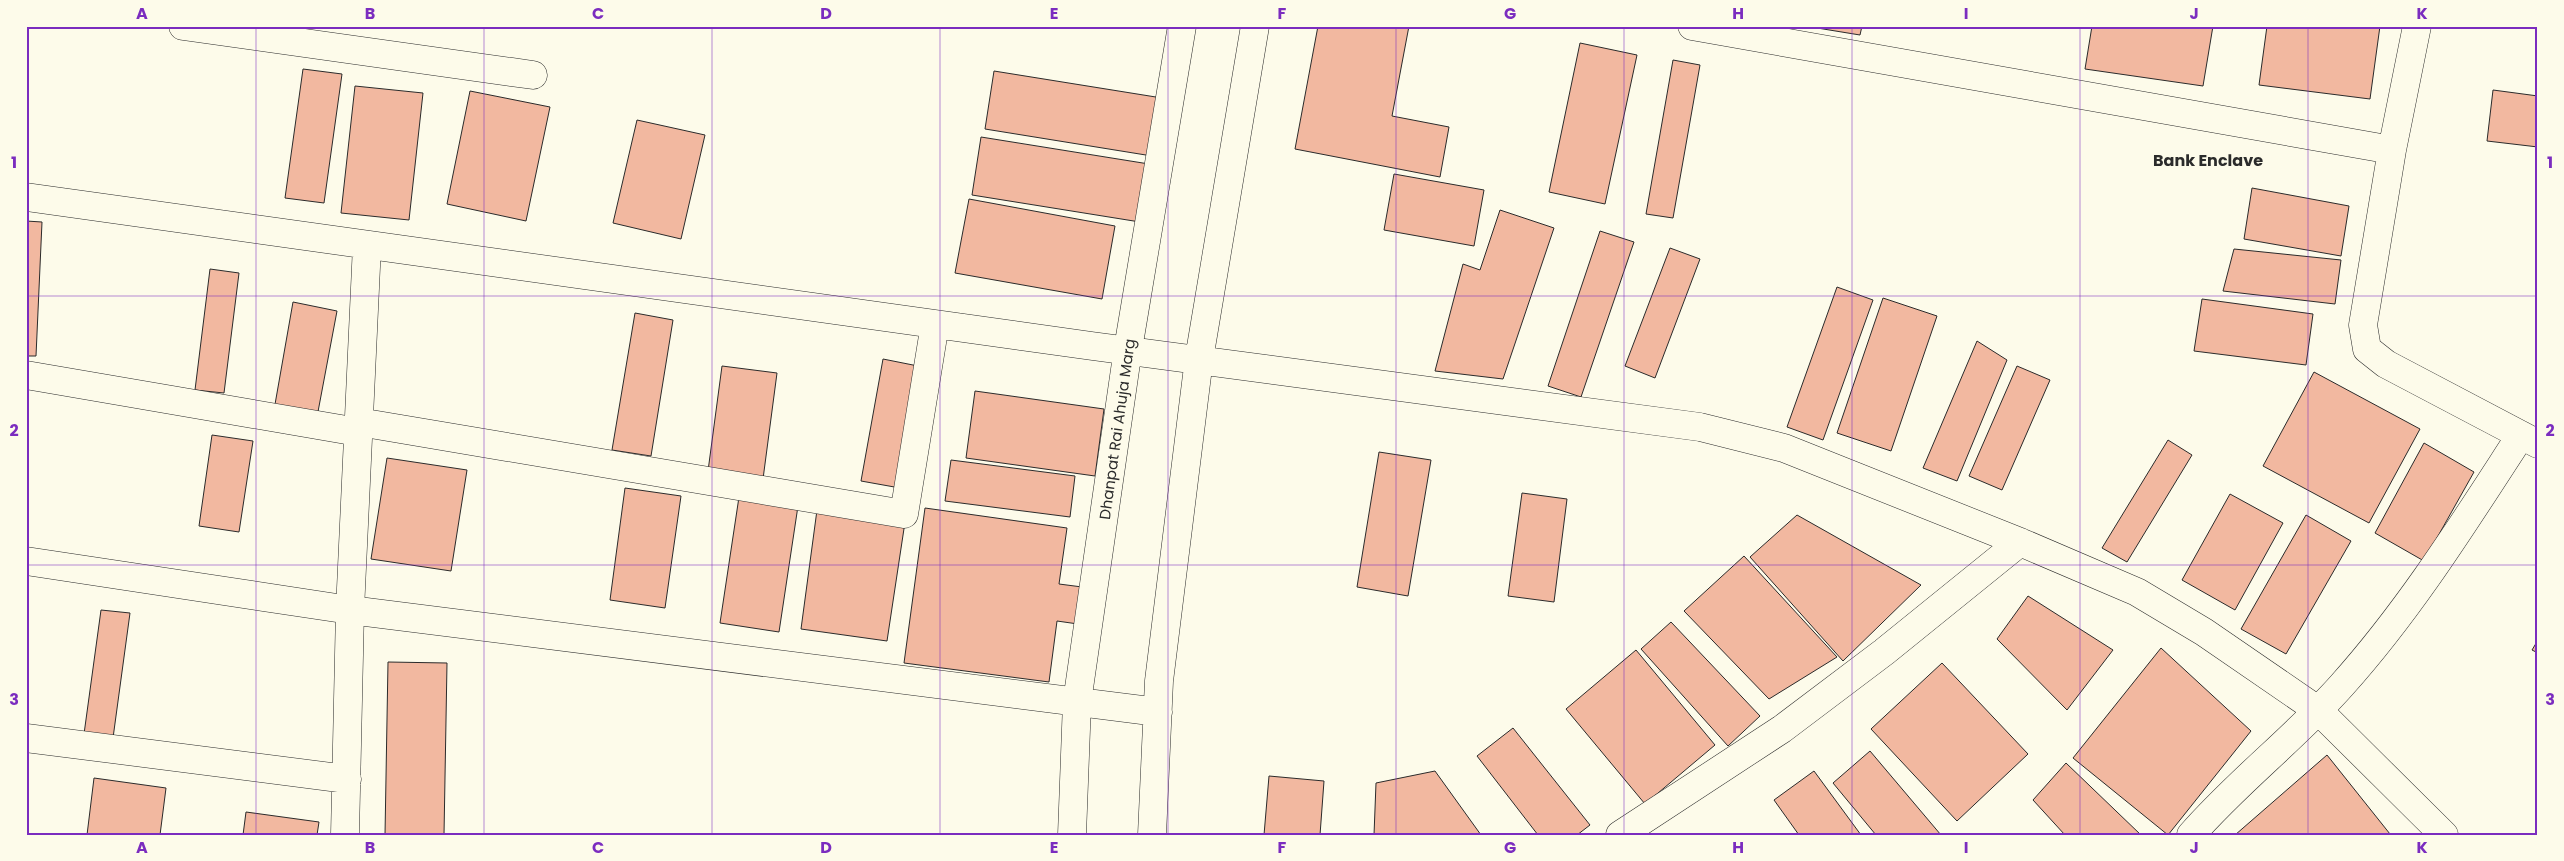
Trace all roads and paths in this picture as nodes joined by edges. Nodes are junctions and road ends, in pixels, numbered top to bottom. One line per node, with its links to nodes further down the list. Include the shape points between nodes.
1 (183, 26): 6 (street)
2 (1182, 26): 11 (street, Dhanpat Rai Ahuja Marg)
3 (1255, 26): 12 (street)
4 (1692, 26): 7 (street)
5 (2418, 26): 7 (street)
6 (533, 74)
7 (2392, 150): 15 (street, via 2363,325 2367,349 2386,364)
8 (26, 197): 9 (street)
9 (367, 245): 10 (street); 14 (street)
10 (936, 324): 11 (street); 14 (street, via 904,514)
11 (1128, 350): 12 (street); 19 (street, Dhanpat Rai Ahuja Marg)
12 (1199, 359): 16 (street, via 1700,427 1784,448); 21 (street, via 1160,671)
13 (26, 375): 14 (street)
14 (359, 427): 18 (street)
15 (2529, 439): 20 (street, via 2401,615)
16 (2020, 542): 20 (street, via 2137,592 2204,632); 28 (street, via 1782,729)
17 (26, 561): 18 (street)
18 (350, 610): 19 (street); 23 (street)
19 (1077, 702): 21 (street); 26 (street, Dhanpat Rai Ahuja Marg)
20 (2319, 711): 24 (street); 29 (street)
21 (1158, 712): 27 (street)
22 (26, 738): 23 (street)
23 (347, 779): 25 (street)
24 (2198, 832)
25 (345, 835)
26 (1072, 835)
27 (1152, 835)
28 (1620, 835)
29 (2444, 835)

